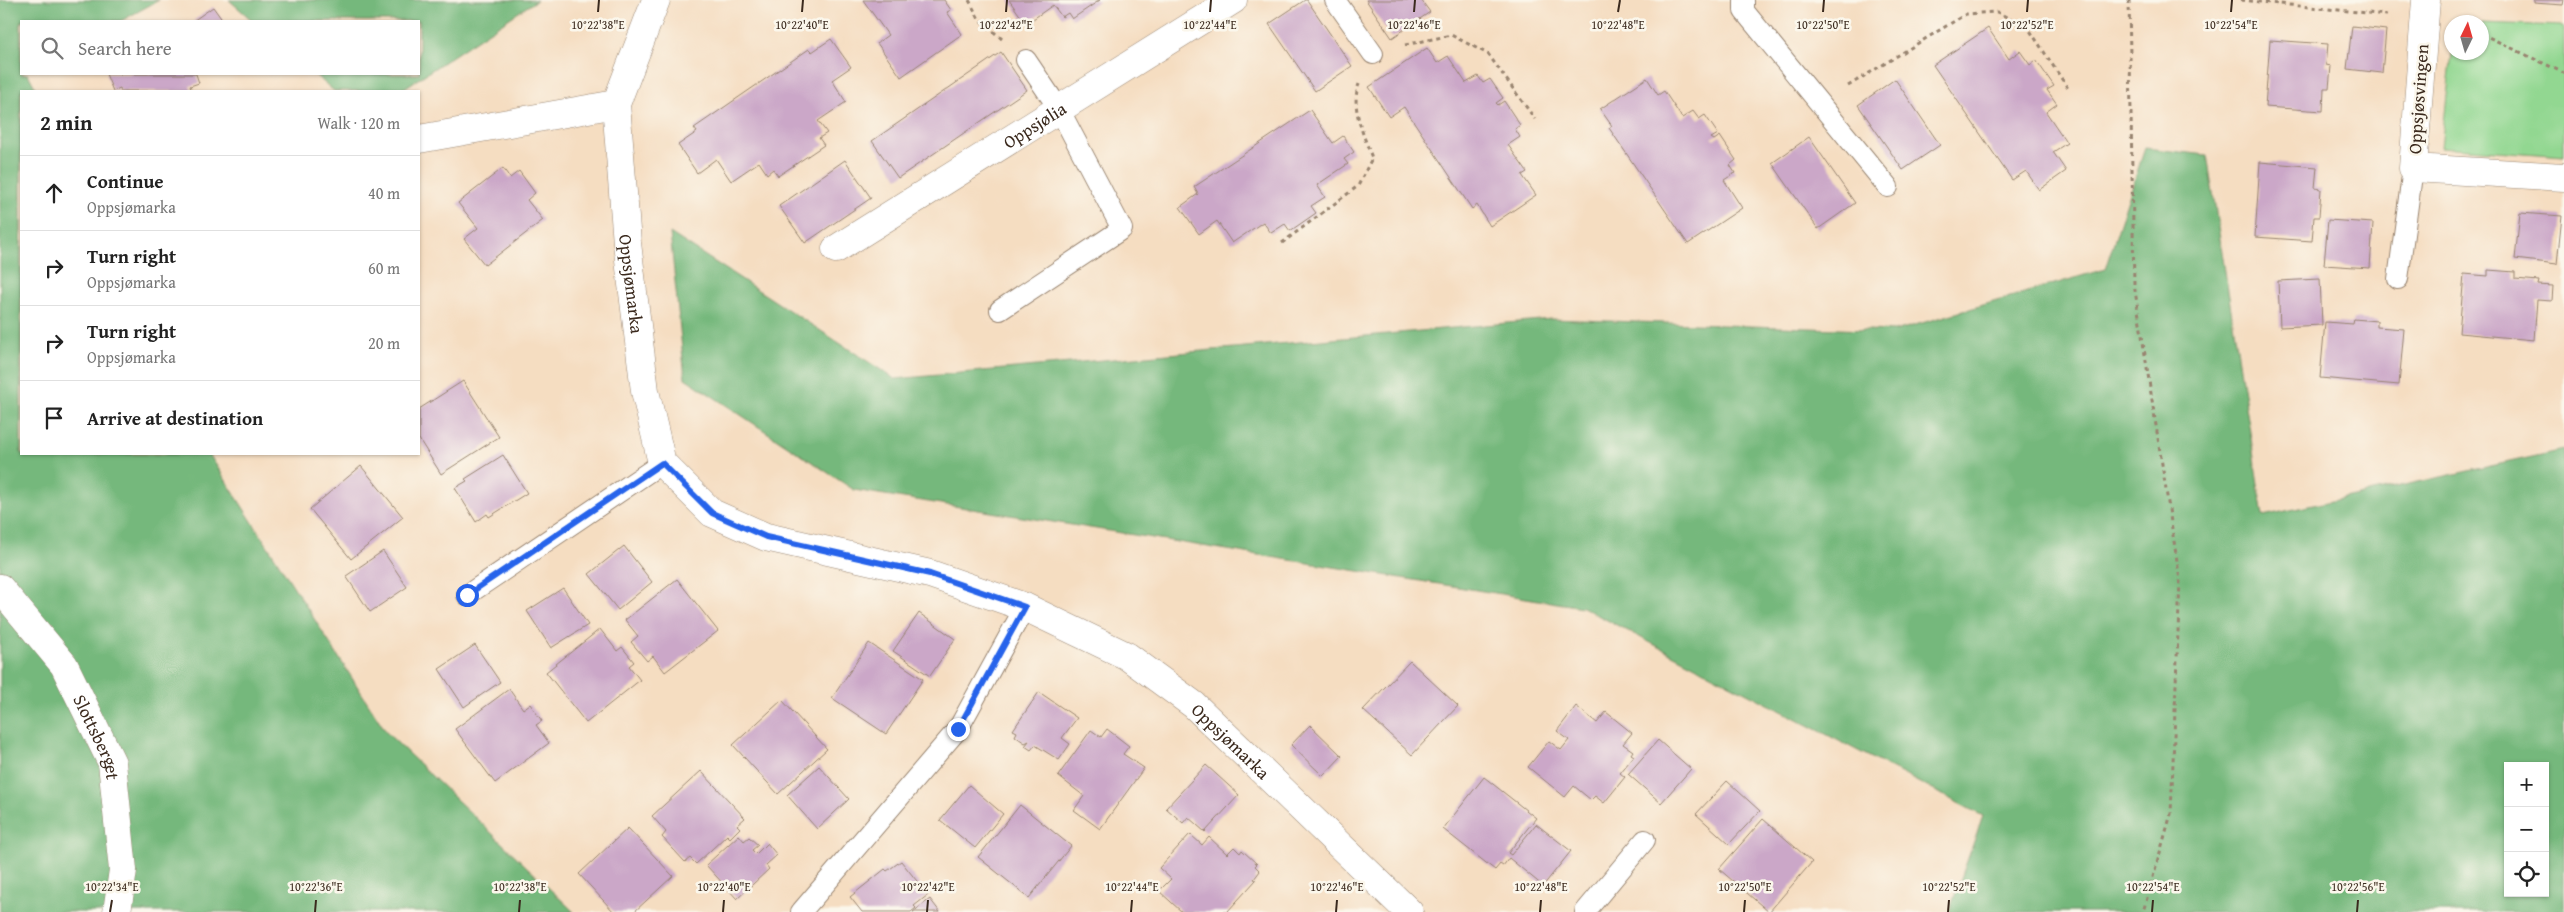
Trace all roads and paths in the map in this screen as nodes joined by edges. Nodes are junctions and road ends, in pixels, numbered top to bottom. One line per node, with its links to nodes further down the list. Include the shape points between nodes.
1 (656, 0): 15 (street, Oppsjømarka)
2 (969, 0): 11 (path, via 979,19)
3 (1233, 0): 16 (street, Oppsjølia)
4 (1335, 0): 10 (lane)
5 (1744, 0): 14 (lane, via 1744,11)
6 (2129, 0): 35 (path, via 2134,284 2180,580 2171,814)
7 (2241, 0): 8 (path)
8 (2425, 10): 19 (street, Oppsjøsvingen)
9 (2489, 37): 12 (path)
10 (1373, 54): 17 (path, via 1452,35 1488,54); 22 (path, via 1356,92 1359,121 1372,158 1358,186)
11 (1026, 60): 16 (lane)
12 (2564, 73)
13 (2068, 90): 14 (path, via 2029,29 1997,12 1966,14)
14 (1819, 103): 21 (lane)
15 (616, 104): 18 (street); 26 (street, Oppsjømarka, via 627,243 645,391)
16 (1060, 109): 23 (street, Oppsjølia); 25 (lane, via 1122,229)
17 (1535, 119)
18 (420, 139)
19 (2414, 168): 20 (street, Oppsjøsvingen); 24 (lane)
20 (2564, 177)
21 (1888, 187)
22 (1282, 243)
23 (836, 249)
24 (2398, 279)
25 (1000, 310)
26 (662, 463): 28 (lane); 29 (street, Oppsjømarka, via 712,513 766,537 930,574)
27 (0, 588): 31 (street, Slottsberget, via 64,665 112,762 123,870)
28 (467, 595)
29 (1025, 607): 32 (lane, via 958,729); 33 (street, Oppsjømarka, via 1127,656 1194,705)
30 (1645, 840): 34 (lane)
31 (117, 912)
32 (801, 912)
33 (1409, 912)
34 (1585, 912)
35 (2143, 912)

